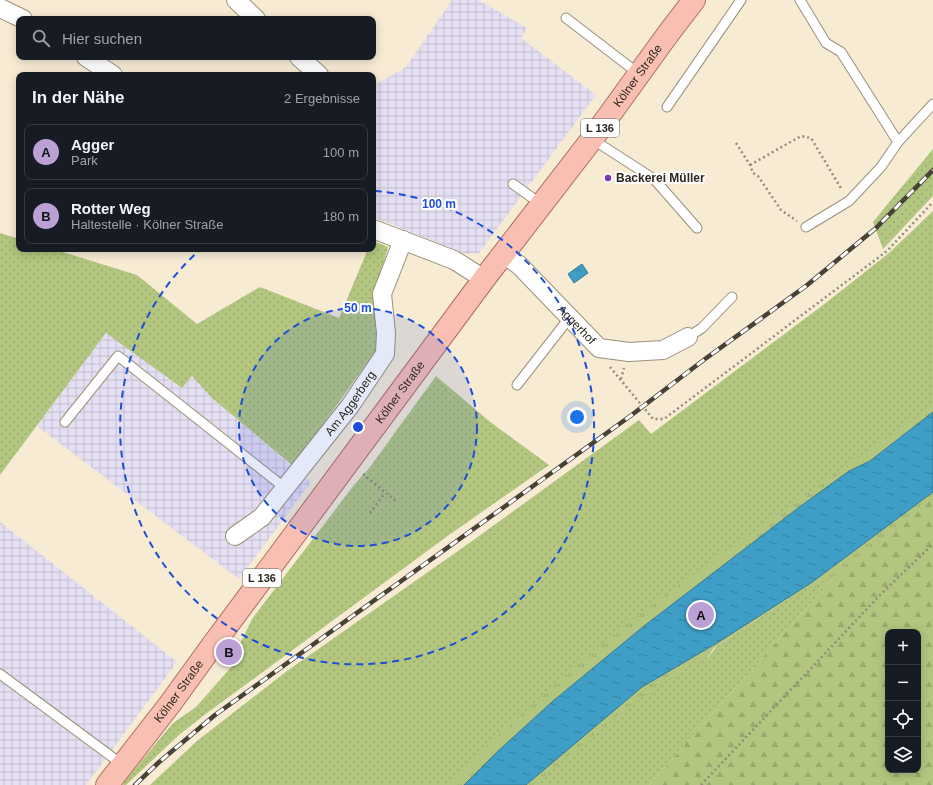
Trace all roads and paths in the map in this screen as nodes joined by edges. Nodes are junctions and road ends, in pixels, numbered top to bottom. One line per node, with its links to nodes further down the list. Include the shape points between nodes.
1 (694, 0): 11 (main road, Kölner Straße / L 136)
2 (741, 0): 13 (lane)
3 (800, 0): 15 (lane, via 826,44 841,52)
4 (0, 8): 5 (street)
5 (17, 16)
6 (566, 18): 11 (lane)
7 (90, 60): 9 (street)
8 (302, 60): 10 (street)
9 (108, 72)
10 (316, 72)
11 (639, 74): 14 (main road, Kölner Straße / L 136)
12 (933, 104): 15 (lane)
13 (667, 107)
14 (592, 139): 21 (main road, Kölner Straße / L 136); 23 (lane, via 654,179)
15 (898, 142): 19 (lane, via 881,167)
16 (736, 143): 17 (path)
17 (750, 165): 19 (path, via 801,136 811,138); 22 (path, via 753,173 758,176 781,210)
18 (513, 184): 21 (lane)
19 (849, 201): 22 (lane)
20 (933, 202): 31 (path, via 888,251 664,419 653,419)
21 (542, 204): 26 (main road, Kölner Straße / L 136)
22 (806, 227)
23 (697, 228)
24 (376, 230): 25 (street)
25 (403, 240): 27 (street, via 454,260); 35 (street, Am Aggerberg, via 382,294 386,333 385,354 350,406)
26 (504, 255): 27 (main road, Kölner Straße / L 136); 29 (street, Aggerhof, via 519,265)
27 (484, 279): 34 (main road, Kölner Straße / L 136)
28 (732, 297): 30 (lane, via 702,328)
29 (570, 317): 30 (street, Aggerhof, via 599,348 629,352 663,350); 32 (lane)
30 (688, 337)
31 (621, 380)
32 (517, 385)
33 (65, 422): 35 (lane, via 118,356)
34 (349, 462): 36 (path); 42 (main road, Kölner Straße / L 136)
35 (285, 488): 39 (street, Am Aggerberg, via 262,518)
36 (385, 492): 37 (path); 38 (path)
37 (397, 502)
38 (370, 513)
39 (235, 536)
40 (933, 544): 44 (path, via 881,594)
41 (0, 674): 42 (lane)
42 (123, 764): 43 (main road, Kölner Straße / L 136)
43 (107, 785)
44 (701, 785)

